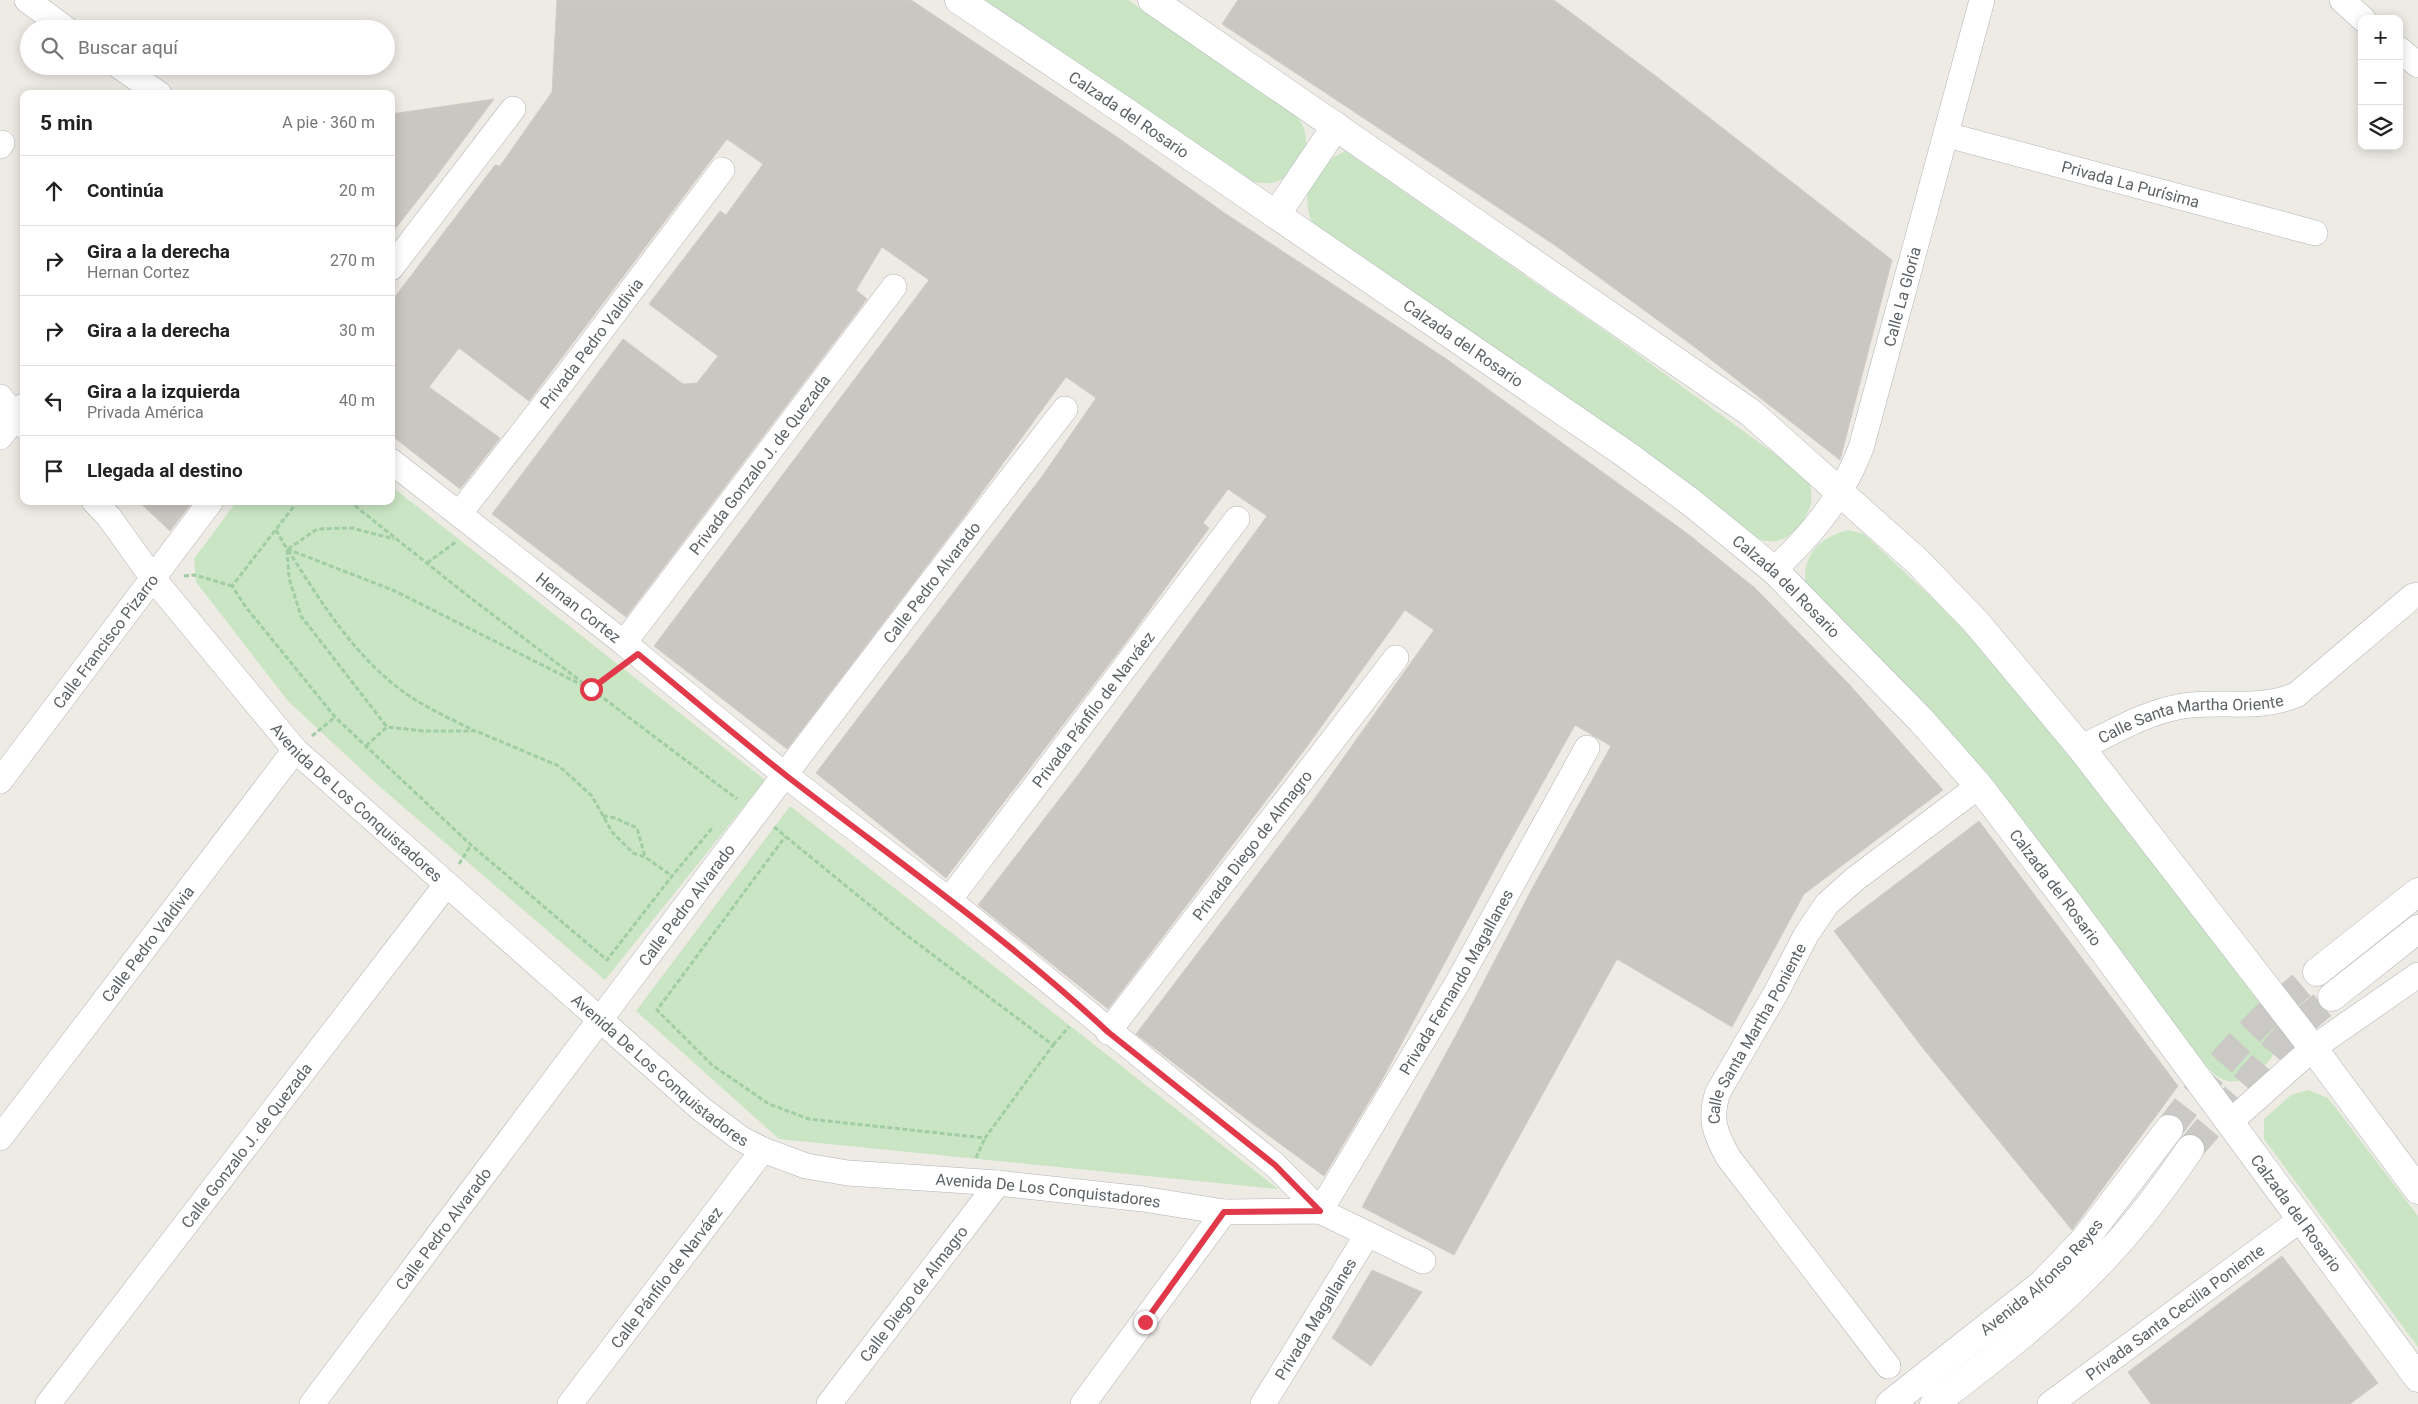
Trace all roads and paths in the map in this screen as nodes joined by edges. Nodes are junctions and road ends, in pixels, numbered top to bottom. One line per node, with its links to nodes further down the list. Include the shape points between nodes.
1 (27, 0): 7 (street)
2 (958, 0): 16 (street, Calzada del Rosario)
3 (1152, 0): 13 (street)
4 (1982, 0): 14 (street, Calle La Gloria)
5 (2342, 0): 6 (street)
6 (2359, 15)
7 (54, 20)
8 (2403, 52): 9 (street)
9 (2418, 65)
10 (132, 75): 11 (street)
11 (153, 90)
12 (513, 109): 18 (street)
13 (1336, 126): 16 (street); 26 (street, via 1751,413)
14 (1947, 136): 17 (street, Privada La Purísima); 26 (street, Calle La Gloria, via 1868,423)
15 (722, 170): 32 (street, Privada Pedro Valdivia, via 566,377)
16 (1276, 215): 37 (street, Calzada del Rosario, via 1628,454)
17 (2314, 233)
18 (395, 263)
19 (894, 287): 41 (street, Privada Gonzalo J. de Quezada)
20 (0, 397): 22 (street)
21 (1065, 409): 50 (street, Calle Pedro Alvarado)
22 (20, 415)
23 (20, 417): 24 (street)
24 (0, 437)
25 (395, 464): 32 (street, Hernan Cortez)
26 (1840, 494): 37 (street, Calle La Gloria, via 1819,524); 48 (street, via 1916,561 1976,622)
27 (98, 505): 38 (street, Avenida De Los Conquistadores)
28 (208, 505): 38 (street, Calle Francisco Pizarro)
29 (295, 505): 33 (path)
30 (354, 505): 34 (path)
31 (1236, 519): 62 (street, Privada Pánfilo de Narváez)
32 (467, 520): 36 (path); 41 (street, Hernan Cortez)
33 (276, 530): 35 (path); 39 (path)
34 (395, 539): 35 (path, via 352,528 317,529); 36 (path)
35 (287, 549): 43 (path, via 395,591); 44 (path, via 289,578 301,616); 45 (path, via 328,614 360,653 415,700)
36 (426, 563): 43 (path)
37 (1774, 570): 52 (street, Calzada del Rosario, via 1921,720)
38 (152, 577): 39 (path, via 195,575); 49 (street, Avenida De Los Conquistadores); 51 (street, Calle Francisco Pizarro)
39 (232, 586): 46 (path, via 335,717)
40 (2418, 595): 48 (street, Calle Santa Martha Oriente, via 2296,695 2277,703 2176,708 2153,713)
41 (631, 648): 43 (path); 50 (street, Hernan Cortez)
42 (1396, 658): 68 (street, Privada Diego de Almagro)
43 (591, 689): 53 (path, via 737,800)
44 (387, 727): 45 (path); 46 (path)
45 (476, 732): 54 (path, via 559,766 592,796)
46 (366, 746): 59 (path, via 471,845 607,960)
47 (1587, 748): 77 (street, Privada Fernando Magallanes, via 1458,982)
48 (2081, 748): 69 (street)
49 (295, 750): 60 (street, Avenida De Los Conquistadores); 72 (street, Calle Pedro Valdivia)
50 (785, 775): 62 (street, Hernan Cortez); 67 (street, Calle Pedro Alvarado)
51 (0, 780)
52 (1979, 786): 70 (street, Calzada del Rosario); 82 (street, Calle Santa Martha Poniente, via 1855,879 1827,904 1806,935 1712,1108 1714,1126 1728,1157)
53 (731, 806)
54 (603, 816): 58 (path, via 612,832 633,853); 58 (path, via 638,828)
55 (719, 820): 59 (path)
56 (774, 827): 57 (path)
57 (785, 837): 57 (path, via 901,931 1053,1045 985,1138 809,1119 769,1104 712,1065 657,1010)
58 (645, 857): 59 (path)
59 (672, 876)
60 (446, 885): 67 (street, Avenida De Los Conquistadores); 84 (street, Calle Gonzalo J. de Quezada)
61 (2418, 892): 64 (street)
62 (949, 900): 68 (street, Hernan Cortez)
63 (2418, 929): 66 (street)
64 (2317, 972)
65 (2418, 975): 69 (street)
66 (2332, 997)
67 (599, 1020): 74 (street, Avenida De Los Conquistadores, via 700,1108 740,1138); 85 (street, Calle Pedro Alvarado)
68 (1108, 1032): 77 (street, Hernan Cortez, via 1275,1165)
69 (2313, 1048): 70 (street); 76 (street)
70 (2229, 1124): 79 (street, Calzada del Rosario)
71 (2169, 1129): 90 (street, Avenida Alfonso Reyes, via 2085,1240 2042,1284)
72 (0, 1138)
73 (2190, 1149): 91 (street, Avenida Alfonso Reyes, via 2155,1199 2071,1292)
74 (763, 1150): 75 (street, Avenida De Los Conquistadores, via 806,1166 848,1173); 86 (street, Calle Pánfilo de Narváez)
75 (998, 1183): 78 (street, Avenida De Los Conquistadores, via 1143,1199); 87 (street, Calle Diego de Almagro)
76 (2418, 1190)
77 (1320, 1211): 78 (street, Avenida De Los Conquistadores); 80 (street, Avenida De Los Conquistadores)
78 (1224, 1212): 88 (street)
79 (2300, 1220): 83 (street, Calzada del Rosario); 92 (street, Privada Santa Cecilia Poniente)
80 (1368, 1235): 81 (street, Avenida De Los Conquistadores); 89 (street, Privada Magallanes)
81 (1423, 1261)
82 (1888, 1366)
83 (2418, 1378)
84 (48, 1404)
85 (312, 1404)
86 (570, 1404)
87 (829, 1404)
88 (1083, 1404)
89 (1263, 1404)
90 (1890, 1404)
91 (1934, 1404)
92 (2050, 1404)

